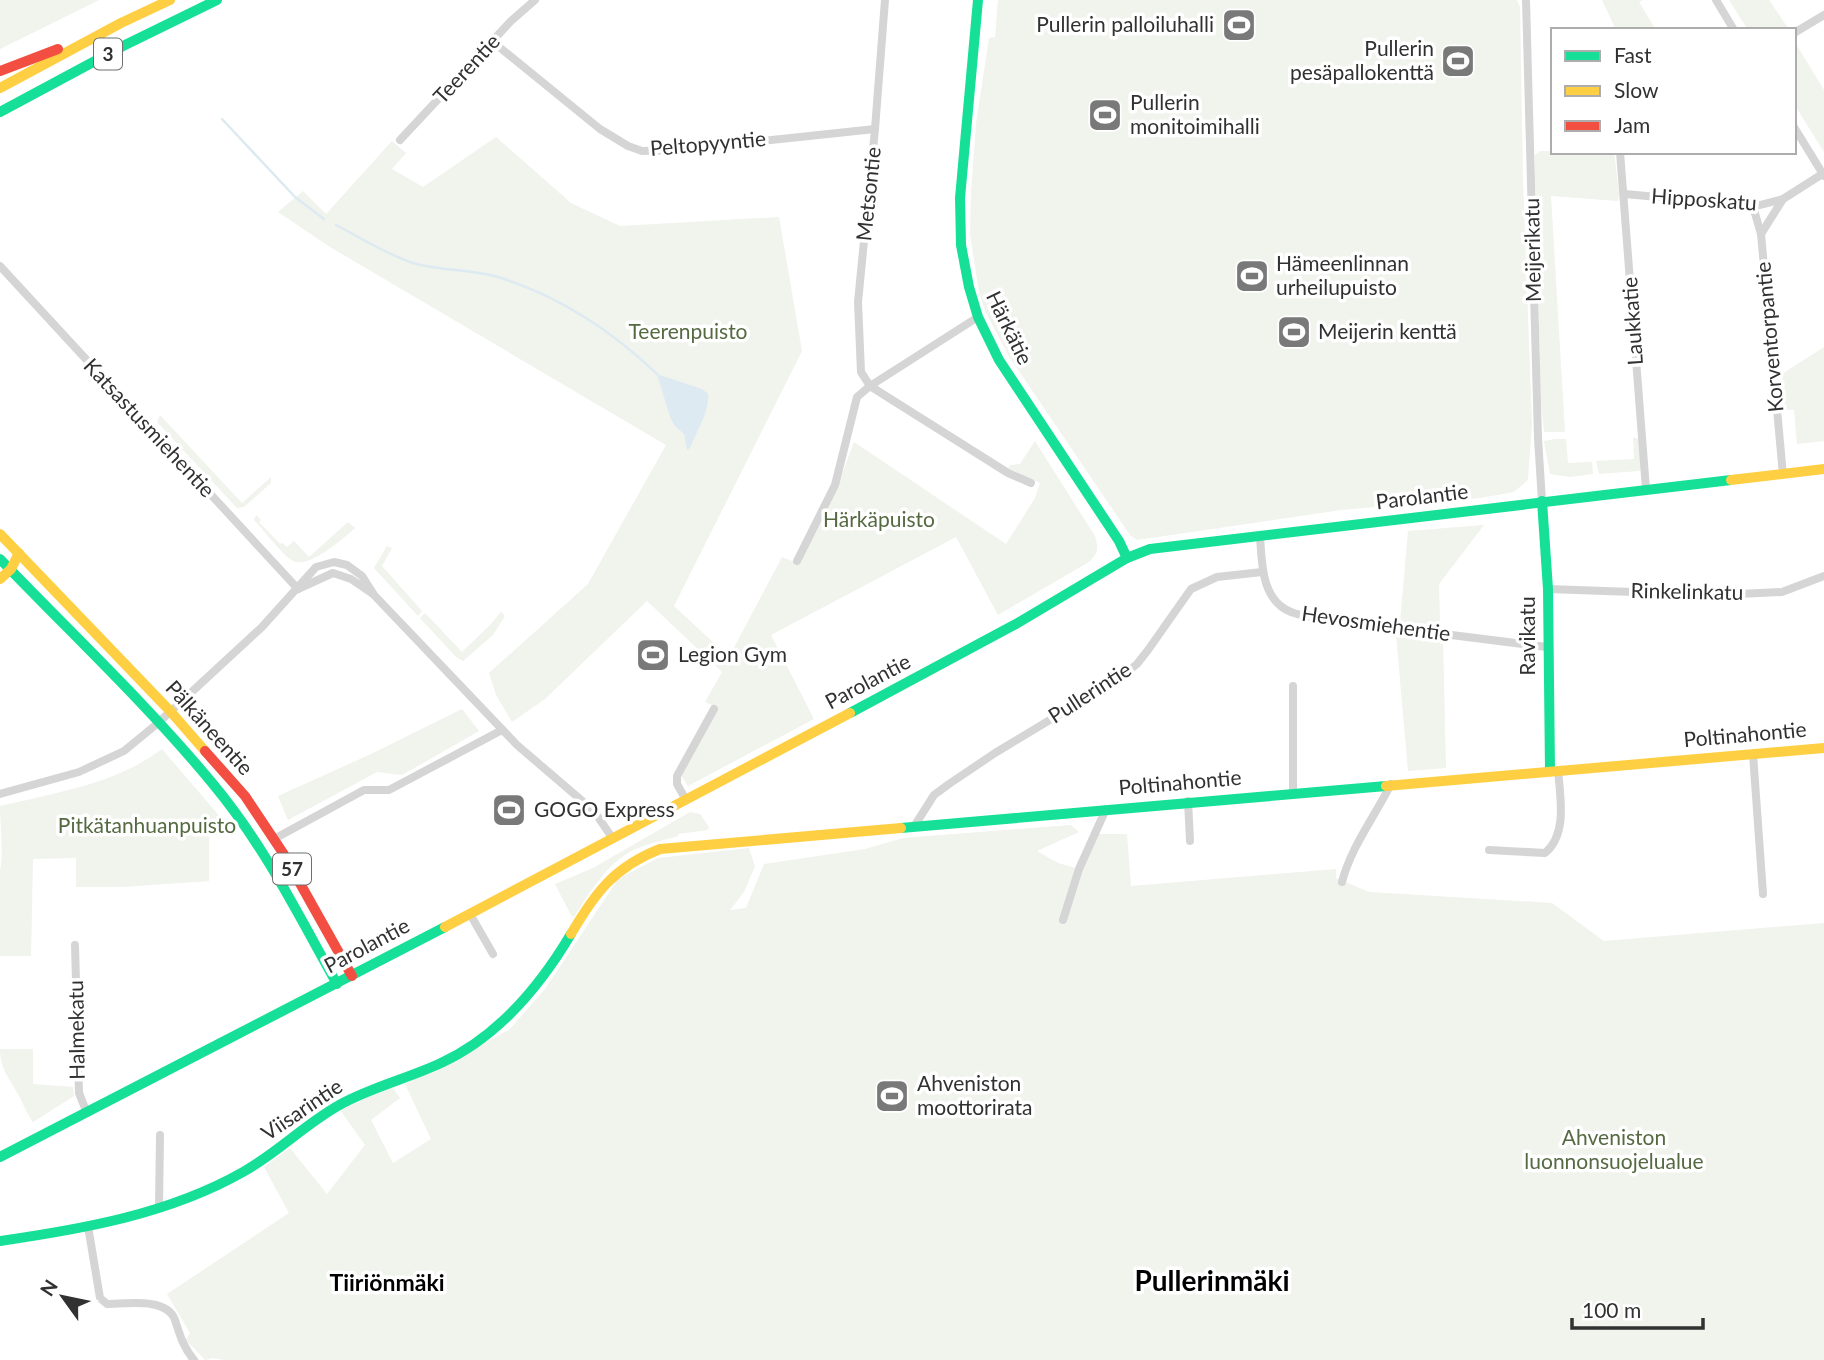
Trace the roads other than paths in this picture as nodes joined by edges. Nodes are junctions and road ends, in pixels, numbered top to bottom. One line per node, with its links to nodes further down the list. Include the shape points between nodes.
1 (170, 0): 11 (main road, 3)
2 (217, 0): 15 (main road, 3)
3 (535, 0): 12 (street, Teerentie)
4 (885, 0): 16 (street, Metsontie)
5 (978, 0): 26 (main road, Härkätie, via 960,198 961,245)
6 (1526, 0): 32 (street, Meijerikatu)
7 (1716, 0): 9 (street)
8 (1824, 15): 10 (street)
9 (1733, 28)
10 (1796, 32)
11 (92, 38): 13 (main road); 14 (main road, 3)
12 (493, 42): 16 (street, Peltopyyntie, via 600,129 642,151); 18 (street, Teerentie)
13 (0, 71)
14 (0, 88)
15 (0, 112)
16 (875, 129): 27 (street, Metsontie, via 858,302 861,372)
17 (1796, 130): 20 (street)
18 (400, 140)
19 (1620, 154): 21 (street, Laukkatie)
20 (1824, 175): 22 (street)
21 (1625, 194): 23 (street, Hipposkatu); 31 (street, Laukkatie)
22 (1783, 199): 23 (street, Hipposkatu); 24 (street)
23 (1745, 205): 24 (street, Korventorpantie, via 1754,209)
24 (1761, 234): 29 (street, Korventorpantie)
25 (0, 266): 43 (street, Katsastusmiehentie)
26 (978, 317): 27 (street); 37 (main road, Härkätie, via 999,360)
27 (870, 386): 30 (street); 38 (street, via 857,397 835,485)
28 (1824, 469): 29 (main road, Parolantie)
29 (1783, 475): 31 (main road, Parolantie)
30 (1031, 483)
31 (1646, 489): 32 (main road, Parolantie)
32 (1542, 501): 34 (main road, Parolantie); 44 (main road, Ravikatu)
33 (0, 534): 35 (main road, Pälkäneentie / 57)
34 (1260, 536): 37 (main road, Parolantie, via 1150,549); 40 (street, Hevosmiehentie)
35 (19, 553): 36 (main road); 39 (main road); 48 (main road, Pälkäneentie / 57)
36 (0, 558): 39 (main road, Pälkäneentie / 57)
37 (1127, 558): 57 (main road, Parolantie, via 1016,624)
38 (797, 561)
39 (11, 569): 42 (main road); 49 (main road, Pälkäneentie / 57)
40 (1262, 572): 45 (street, Hevosmiehentie, via 1273,597 1291,612); 60 (street, Pullerintie, via 1217,577 1191,589 1137,664 948,784 934,795)
41 (1824, 576): 44 (street, Rinkelinkatu, via 1782,592 1718,595)
42 (0, 579)
43 (298, 589): 48 (street); 50 (street, via 333,573 351,579 374,595)
44 (1548, 589): 45 (main road, Ravikatu)
45 (1547, 647): 53 (main road, Ravikatu)
46 (1293, 686): 55 (street)
47 (714, 709): 57 (street, via 677,776)
48 (171, 712): 49 (street); 61 (main road, Pälkäneentie / 57, via 222,768)
49 (158, 723): 56 (street, via 124,751 93,767); 73 (main road, Pälkäneentie / 57, via 214,785 257,844)
50 (502, 730): 61 (street, via 389,790 364,790); 62 (street, via 594,811)
51 (1824, 748): 52 (main road, Poltinahontie)
52 (1753, 754): 53 (main road, Poltinahontie); 66 (street)
53 (1554, 771): 54 (main road, Poltinahontie); 64 (street, via 1561,809 1552,847 1545,853)
54 (1391, 784): 55 (main road, Poltinahontie); 65 (street)
55 (1293, 793): 58 (main road, Poltinahontie)
56 (0, 794)
57 (686, 800): 62 (main road, Parolantie)
58 (1188, 801): 59 (main road, Poltinahontie); 63 (street)
59 (1106, 809): 60 (main road, Poltinahontie); 68 (street, via 1079,869)
60 (915, 825): 69 (main road, Poltinahontie, via 652,851 620,867)
61 (274, 839): 72 (main road, Pälkäneentie / 57)
62 (613, 839): 67 (main road, Parolantie)
63 (1189, 841)
64 (1489, 850)
65 (1342, 882)
66 (1763, 894)
67 (470, 914): 71 (street); 72 (main road, Parolantie)
68 (1063, 920)
69 (575, 928): 77 (main road, Viisarintie, via 536,986 468,1047 341,1104 244,1172)
70 (75, 945): 74 (street, Halmekatu, via 79,1093)
71 (493, 954)
72 (352, 976): 73 (main road, Parolantie)
73 (337, 984): 74 (main road, Parolantie)
74 (87, 1113): 76 (main road, Parolantie)
75 (160, 1135): 77 (street)
76 (0, 1157)
77 (159, 1207): 78 (main road, Viisarintie)
78 (88, 1226): 79 (main road, Viisarintie); 80 (street, via 100,1298 107,1304 142,1302 164,1308 174,1317 186,1352)
79 (0, 1241)
80 (194, 1360)

